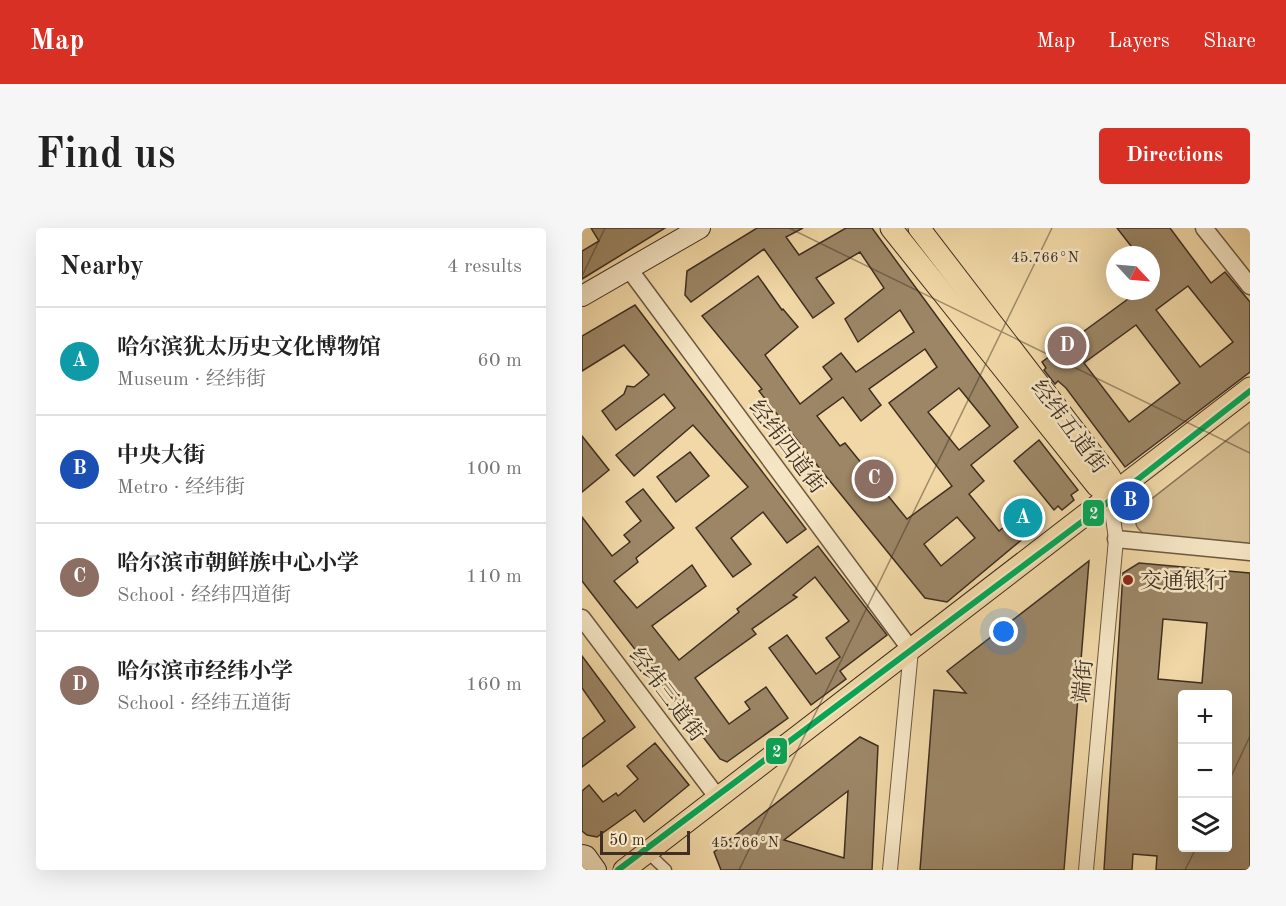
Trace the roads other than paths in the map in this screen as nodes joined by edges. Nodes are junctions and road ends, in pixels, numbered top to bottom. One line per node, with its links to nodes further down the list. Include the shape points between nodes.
1 (700, 228): 5 (main road)
2 (891, 228): 9 (main road, 经纬五道街, via 1097,486)
3 (919, 228): 9 (main road, 经纬五道街, via 1110,477)
4 (1204, 228): 6 (street)
5 (629, 269): 7 (main road); 13 (street, 经纬四道街)
6 (1250, 286)
7 (582, 296)
8 (1250, 388): 9 (main road)
9 (1110, 496): 10 (street, 端街); 13 (main road)
10 (1116, 539): 11 (street); 21 (street, 端街)
11 (1250, 552)
12 (582, 618): 14 (street, 经纬三道街)
13 (911, 650): 14 (main road); 20 (street)
14 (718, 798): 15 (main road)
15 (647, 852): 18 (main road); 19 (street)
16 (582, 855): 17 (main road)
17 (596, 870)
18 (624, 870)
19 (666, 870)
20 (890, 870)
21 (1086, 870)

